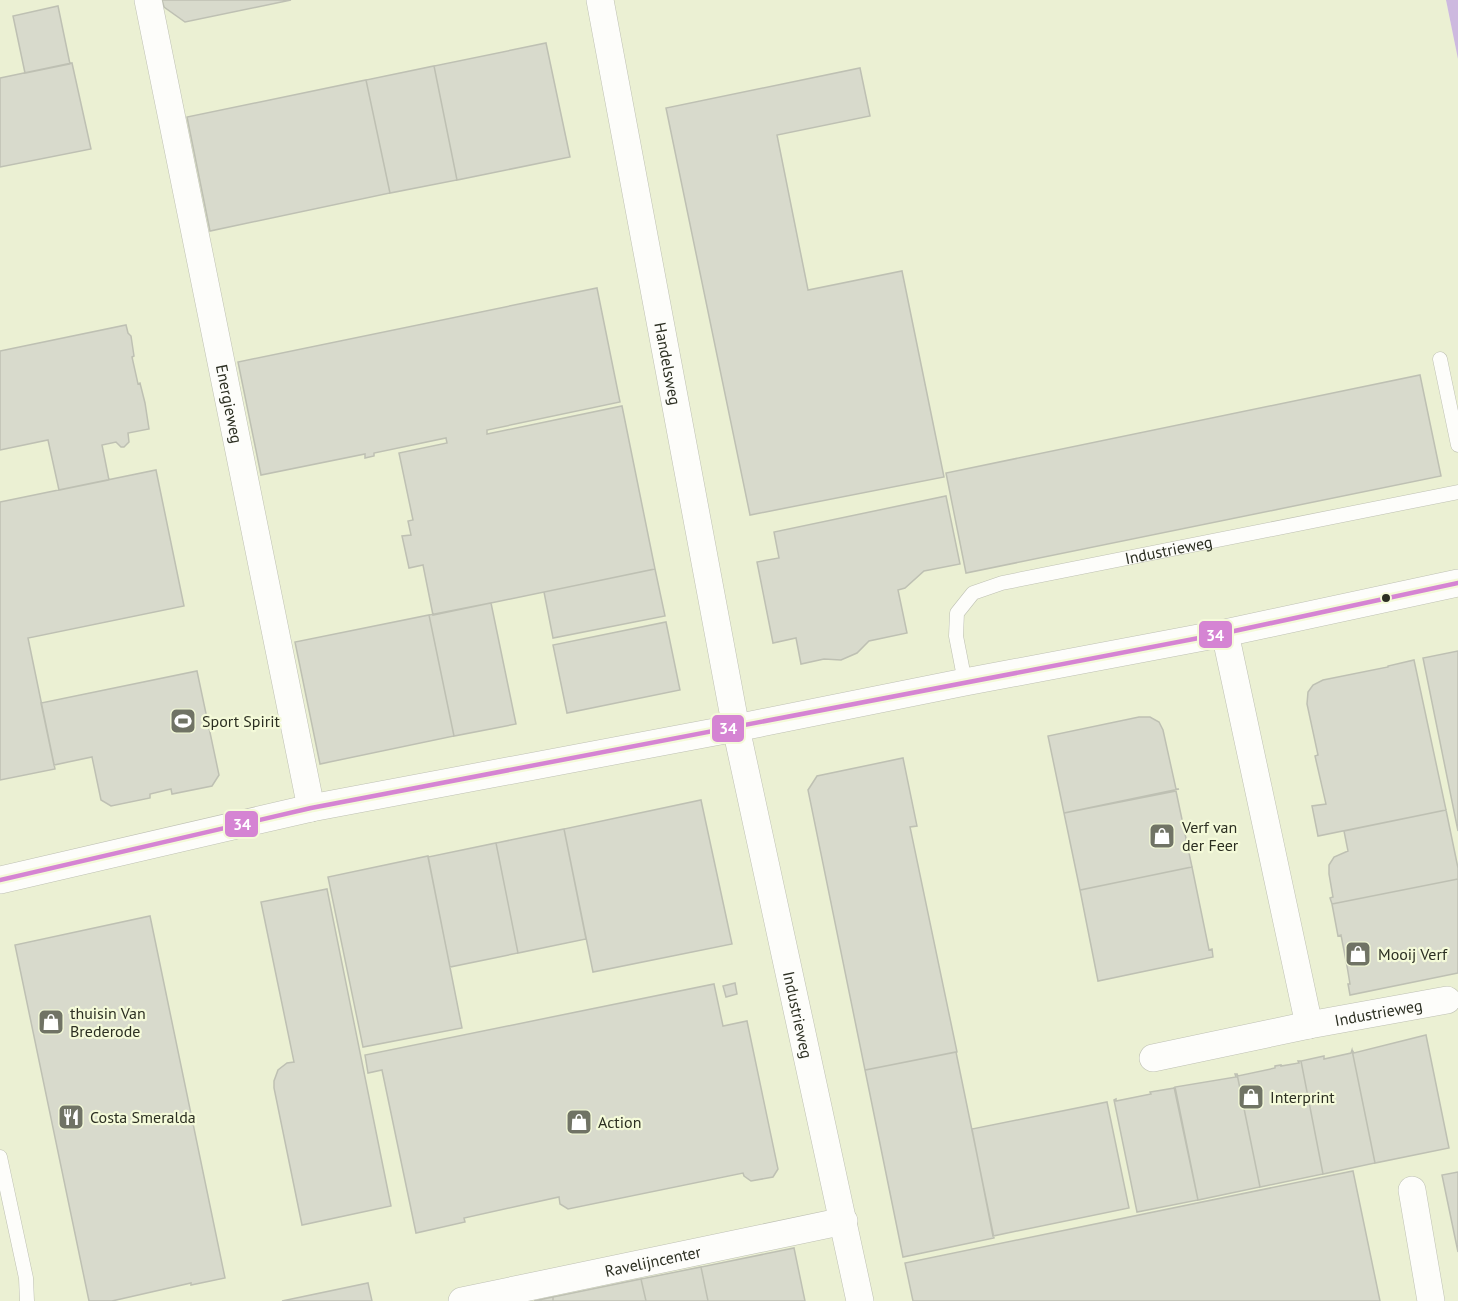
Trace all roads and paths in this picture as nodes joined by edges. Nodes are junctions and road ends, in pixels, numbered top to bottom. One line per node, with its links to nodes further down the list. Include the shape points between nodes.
1 (148, 0): 10 (street, Energieweg)
2 (600, 0): 9 (street, Handelsweg)
3 (1440, 359): 4 (lane)
4 (1458, 445)
5 (1458, 492): 8 (lane, Industrieweg, via 1002,583 973,593 957,613 956,636)
6 (1458, 583): 7 (street)
7 (1225, 633): 8 (street); 13 (street)
8 (965, 682): 9 (street)
9 (736, 728): 10 (street); 17 (street, Industrieweg)
10 (311, 808): 11 (street)
11 (0, 880)
12 (1447, 1000): 13 (street, Industrieweg)
13 (1310, 1026): 14 (street, Industrieweg)
14 (1153, 1058)
15 (0, 1157): 18 (lane, via 26,1278)
16 (1412, 1190): 21 (street)
17 (844, 1221): 19 (street, Ravelijncenter); 20 (street, Industrieweg)
18 (27, 1301)
19 (462, 1301)
20 (860, 1301)
21 (1431, 1301)

